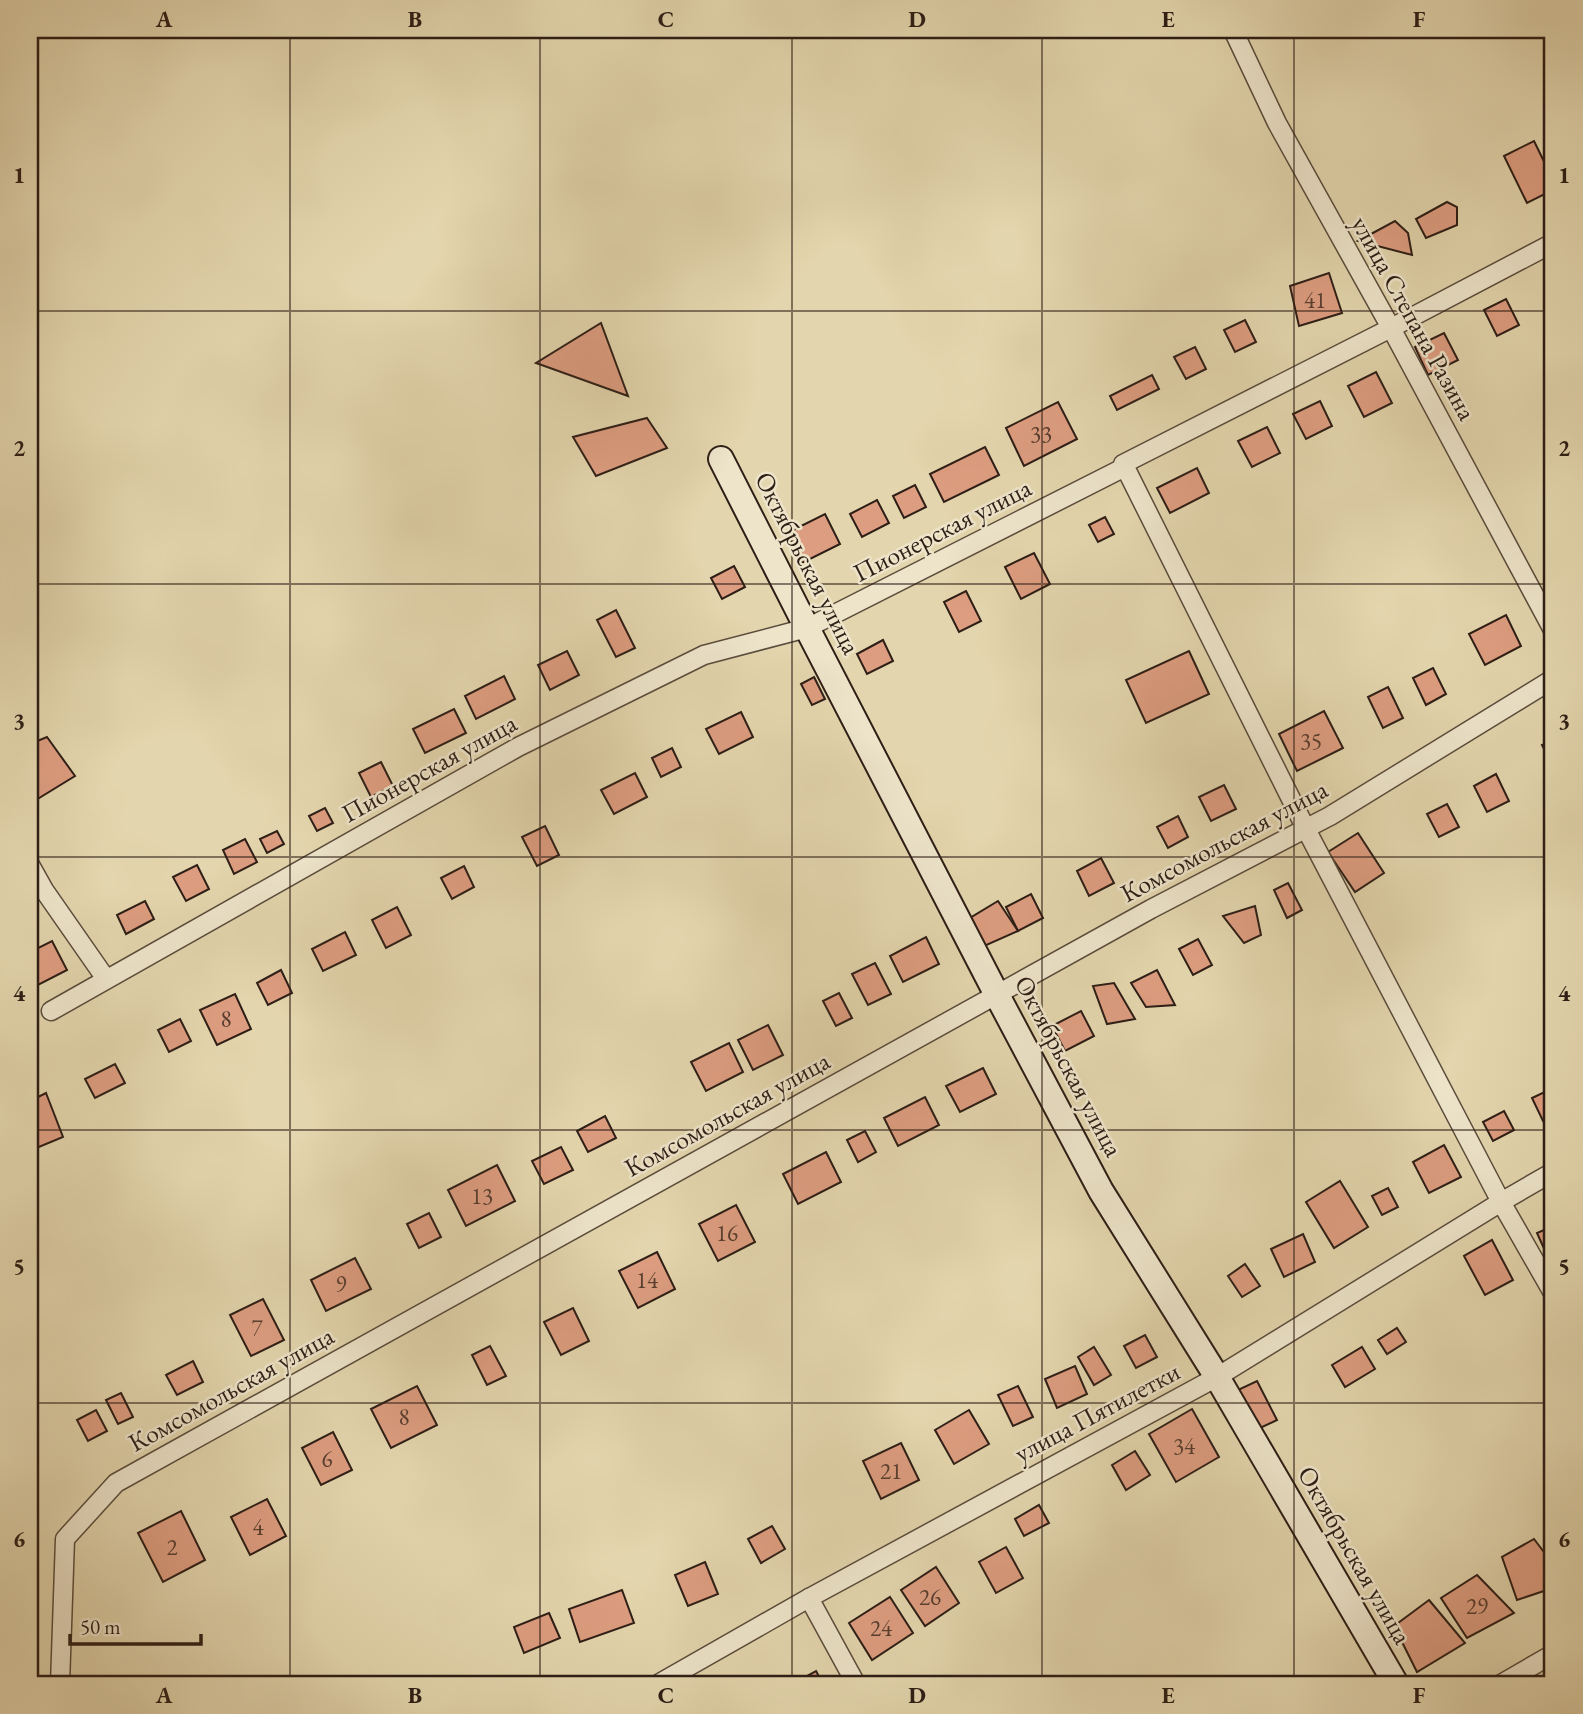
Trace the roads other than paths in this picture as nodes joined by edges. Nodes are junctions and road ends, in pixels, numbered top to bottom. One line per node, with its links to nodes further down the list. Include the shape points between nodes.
1 (1233, 30): 3 (street, улица Степана Разина, via 1277,123)
2 (1553, 243): 3 (street, Пионерская улица)
3 (1391, 328): 5 (street, Пионерская улица, via 1123,464); 7 (street, улица Степана Разина)
4 (722, 458): 6 (street, Октябрьская улица)
5 (1125, 467): 6 (street, Пионерская улица); 9 (street)
6 (807, 628): 11 (street, Пионерская улица, via 704,655 518,747); 12 (street, Октябрьская улица)
7 (1553, 630)
8 (1553, 679): 9 (street, Комсомольская улица)
9 (1306, 829): 12 (street, Комсомольская улица); 15 (street)
10 (30, 865): 11 (street)
11 (106, 979): 13 (street, Пионерская улица)
12 (997, 995): 17 (street, Октябрьская улица, via 1101,1191); 20 (street, Комсомольская улица, via 116,1483 65,1539)
13 (51, 1011)
14 (1553, 1172): 15 (street, улица Пятилетки)
15 (1501, 1202): 16 (street); 17 (street, улица Пятилетки)
16 (1553, 1293)
17 (1217, 1377): 18 (street, улица Пятилетки); 23 (street, Октябрьская улица)
18 (809, 1598): 21 (street, улица Пятилетки); 22 (street)
19 (1553, 1654): 24 (street)
20 (60, 1684)
21 (658, 1684)
22 (856, 1684)
23 (1395, 1684)
24 (1501, 1684)

